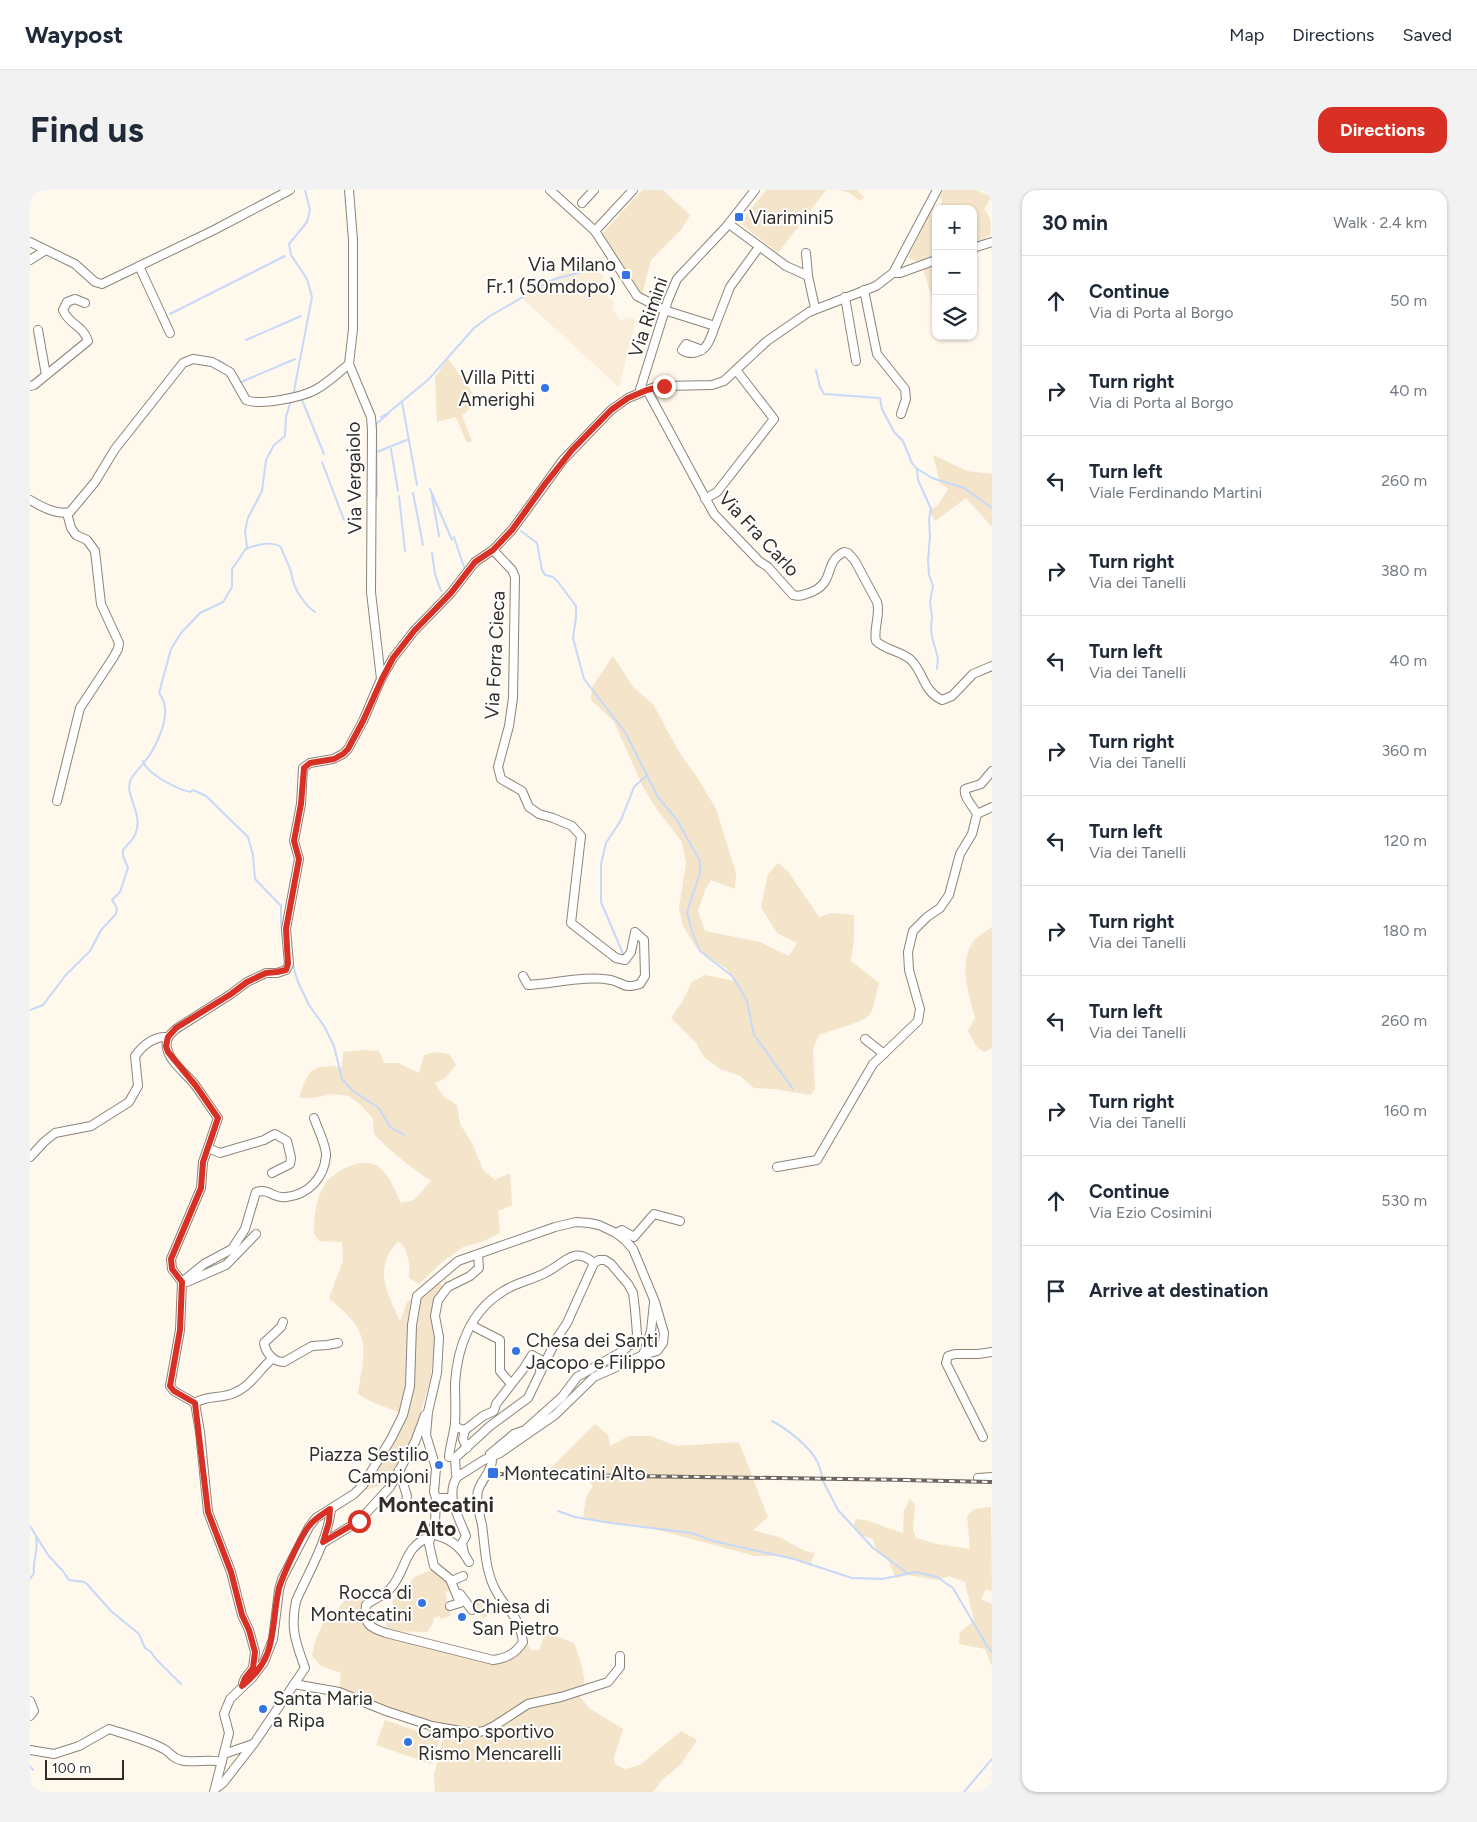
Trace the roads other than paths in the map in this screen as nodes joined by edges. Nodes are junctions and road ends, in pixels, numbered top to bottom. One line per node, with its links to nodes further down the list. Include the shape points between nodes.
1 (290, 190): 19 (street)
2 (349, 190): 32 (street, Via Vergaiolo, via 353,240 353,330)
3 (550, 190): 10 (street)
4 (594, 190): 8 (street)
5 (633, 190): 10 (street)
6 (755, 190): 9 (street, Via Rimini)
7 (937, 190): 20 (street)
8 (582, 203)
9 (729, 224): 13 (street); 26 (street, Via Rimini, via 677,279)
10 (595, 231): 26 (street, via 636,295)
11 (30, 242): 15 (street)
12 (992, 242): 14 (street)
13 (759, 247): 21 (street, via 786,266); 27 (street, via 730,287)
14 (977, 247)
15 (46, 250): 17 (street); 19 (street, via 75,264 94,282 102,284)
16 (806, 253): 21 (street)
17 (30, 260)
18 (932, 261): 20 (street)
19 (139, 266): 29 (street)
20 (893, 273): 22 (street, via 876,286)
21 (808, 276): 25 (street)
22 (864, 290): 23 (street); 37 (street, via 878,354 905,389 906,399)
23 (846, 297): 25 (street); 31 (street)
24 (85, 303): 34 (street, via 75,299 67,302 63,310 66,317 85,333 88,342)
25 (815, 308): 33 (street, via 767,341)
26 (664, 310): 27 (street); 36 (street, Via Rimini)
27 (715, 326): 30 (street, via 708,346)
28 (38, 330): 34 (street)
29 (170, 333)
30 (702, 350)
31 (856, 361)
32 (349, 364): 40 (street, via 313,391 258,402 246,400 230,372 212,362 193,359 183,363 115,450 89,490); 42 (street, Via Vergaiolo, via 371,417 371,592)
33 (736, 370): 36 (street, via 724,381 712,385 664,386); 38 (street, via 774,419 717,492)
34 (46, 375): 35 (street)
35 (30, 386)
36 (643, 392): 38 (street, Via Fra Carlo, via 687,461); 41 (street, via 611,410 572,450 522,520)
37 (901, 414)
38 (705, 499): 44 (street, Via Fra Carlo, via 714,514 796,596 820,589 835,558 844,552 851,555 879,607 876,641 912,662 924,685 936,697 942,700 952,696 974,674)
39 (30, 500): 40 (street, via 42,507)
40 (67, 513): 47 (street, via 76,535 87,540 96,550 102,604 119,642 113,658 80,708)
41 (493, 550): 43 (street, via 475,562); 50 (street, Via Forra Cieca, via 515,576 513,698 498,767 501,778 522,791 534,811 572,826 581,836 570,923 616,958 625,960 631,952 635,932 644,940 645,976 640,984 629,987 612,980 598,979 528,985)
42 (378, 655): 43 (street, via 385,659); 45 (street, Via Vergaiolo)
43 (393, 658): 45 (street)
44 (992, 666)
45 (382, 679): 51 (street, via 348,749 334,759 310,763 304,768 294,841 299,859 286,929 286,970 266,973 247,982 176,1028)
46 (992, 771): 49 (street, via 980,784 965,789 965,796)
47 (57, 801)
48 (992, 807): 49 (street)
49 (977, 814): 53 (street, via 972,834 960,854 949,895 940,908 913,931 908,952 909,970 920,1009 918,1021)
50 (523, 976)
51 (168, 1037): 55 (street, via 168,1052 218,1118); 56 (street, via 154,1040 135,1056 138,1086 128,1102 90,1126 56,1133)
52 (865, 1039): 53 (street)
53 (884, 1054): 57 (street, via 873,1064 817,1160)
54 (314, 1118): 64 (street, via 326,1154 315,1184 307,1191 284,1198 263,1190 256,1192 245,1229 232,1249 204,1264)
55 (208, 1148): 58 (street, via 220,1153 276,1134 287,1141 291,1158 290,1164); 64 (street, via 203,1162 201,1188 171,1259 172,1269)
56 (30, 1157)
57 (778, 1167)
58 (272, 1173)
59 (680, 1221): 60 (street, via 654,1214 634,1238 622,1230)
60 (616, 1233): 62 (street, via 589,1222 576,1222); 65 (street, via 635,1253)
61 (256, 1234): 64 (street, via 226,1265)
62 (478, 1254): 77 (street, via 480,1268 448,1287 438,1300 435,1316 439,1337 437,1373); 91 (street, via 458,1262 417,1296 412,1325 410,1386 403,1415 367,1480 354,1494)
63 (594, 1263): 67 (street, via 587,1257 570,1256 546,1272 501,1292 485,1305); 68 (street); 82 (street, via 605,1260 611,1264 633,1293 635,1342 577,1377 562,1397 526,1430 514,1434 494,1449 490,1454)
64 (181, 1284): 76 (street, via 180,1330 170,1386)
65 (654, 1302): 71 (street); 71 (street, via 664,1338 657,1351)
66 (283, 1322): 72 (street, via 264,1343)
67 (471, 1326): 75 (street, via 500,1340 500,1371); 78 (street, via 460,1348)
68 (564, 1328): 73 (street); 74 (street)
69 (338, 1343): 72 (street, via 312,1346 284,1362)
70 (992, 1352): 80 (street, via 955,1354 948,1356 946,1363)
71 (643, 1355): 82 (street, via 594,1378 560,1411)
72 (272, 1359): 76 (street, via 248,1384 234,1393)
73 (541, 1360): 74 (street); 75 (street, via 532,1355)
74 (539, 1376): 81 (street, via 528,1398)
75 (511, 1384): 79 (street, via 494,1411)
76 (195, 1403): 102 (street, via 208,1512 231,1572 255,1652 253,1668)
77 (428, 1412): 84 (street); 88 (street, via 426,1435 436,1468)
78 (455, 1427): 79 (street); 83 (street)
79 (466, 1430): 81 (street, via 463,1439)
80 (983, 1437)
81 (467, 1448): 83 (street)
82 (492, 1457): 85 (street); 92 (street, via 492,1465 477,1493 489,1576 521,1628 523,1642 517,1651 505,1658 492,1660 386,1633 368,1625 366,1605 389,1591 412,1548)
83 (453, 1459): 85 (street)
84 (399, 1470): 90 (street, via 407,1496); 93 (street, via 390,1487 359,1521)
85 (458, 1477): 89 (street)
86 (992, 1477): 87 (street)
87 (978, 1478)
88 (435, 1495): 89 (street); 92 (street)
89 (452, 1497): 94 (street, via 466,1536 462,1543)
90 (405, 1507)
91 (330, 1509): 93 (street); 102 (street, via 308,1527 282,1579 273,1639 264,1662)
92 (430, 1536): 94 (street, via 442,1536); 97 (street, via 434,1566)
93 (323, 1542): 101 (street, via 293,1612 292,1628 305,1668)
94 (464, 1552): 95 (street)
95 (470, 1562)
96 (463, 1576): 97 (street)
97 (451, 1578): 98 (street, via 460,1603); 99 (street)
98 (450, 1606)
99 (472, 1610)
100 (620, 1656): 101 (street, via 620,1666 608,1682 528,1704 494,1726 472,1733 432,1726 339,1692)
101 (294, 1684): 105 (street)
102 (242, 1686): 107 (street, via 230,1699 224,1714 229,1733)
103 (30, 1701): 104 (street, via 34,1711)
104 (30, 1716)
105 (255, 1742): 107 (street); 108 (street)
106 (30, 1750): 107 (street, via 54,1754 79,1746 109,1729 146,1741 182,1761)
107 (223, 1758): 108 (street)
108 (215, 1791)

